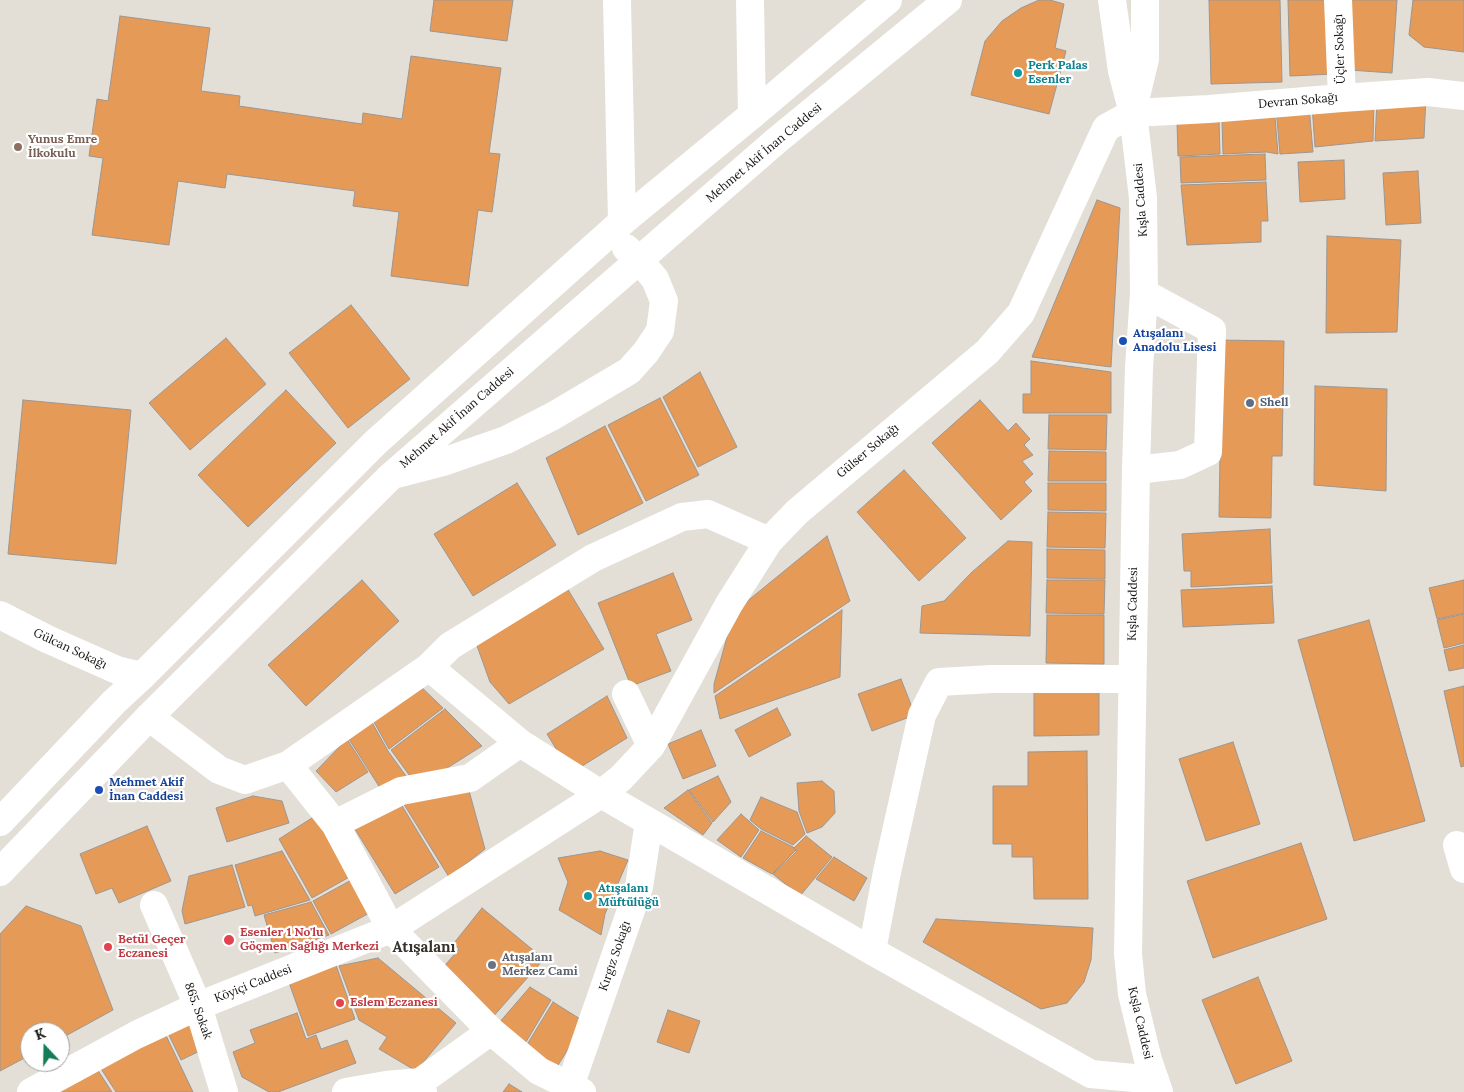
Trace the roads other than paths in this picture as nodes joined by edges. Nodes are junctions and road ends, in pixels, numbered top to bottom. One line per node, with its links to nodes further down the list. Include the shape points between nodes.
1 (617, 0): 12 (street)
2 (750, 0): 11 (street)
3 (888, 0): 11 (street)
4 (948, 0): 13 (street, Mehmet Akif İnan Caddesi, via 776,141)
5 (1112, 0): 10 (street, Kışla Caddesi, via 1122,71)
6 (1144, 0): 10 (street, Kışla Caddesi, via 1145,59)
7 (1338, 0): 9 (street, Üçler Sokağı)
8 (1464, 96): 9 (street, Devran Sokağı, via 1428,92)
9 (1342, 98): 10 (street, Devran Sokağı)
10 (1132, 113): 14 (street, Kışla Caddesi, via 1143,198); 17 (street, Gülser Sokağı, via 1106,128 1021,313 987,352 796,512)
11 (752, 115): 12 (street)
12 (615, 229): 13 (street, via 627,249); 20 (street, via 376,442)
13 (639, 260): 16 (street, Mehmet Akif İnan Caddesi); 16 (street, via 655,279 664,301 660,331 629,371 506,440)
14 (1144, 293): 15 (street, Kışla Caddesi); 15 (street, via 1212,330 1208,452 1180,465)
15 (1136, 470): 21 (street, Kışla Caddesi)
16 (391, 476): 23 (street, Mehmet Akif İnan Caddesi)
17 (769, 541): 19 (street, via 708,514 682,516 593,558 450,646); 25 (street, Gülser Sokağı, via 729,604)
18 (0, 615): 20 (street, Gülcan Sokağı, via 116,670)
19 (429, 666): 24 (street); 26 (street)
20 (142, 676): 28 (street)
21 (1132, 679): 34 (street, via 939,682 922,715); 37 (street, Kışla Caddesi, via 1128,954 1132,994 1148,1060)
22 (626, 694): 25 (street)
23 (149, 717): 26 (street, via 219,770 245,780); 31 (street, Mehmet Akif İnan Caddesi)
24 (520, 743): 27 (street); 30 (street, via 470,778 401,791)
25 (651, 746): 27 (street, Gülser Sokağı)
26 (288, 765): 30 (street)
27 (601, 794): 29 (street); 33 (street, Köyiçi Caddesi)
28 (1, 820)
29 (649, 822): 34 (street); 39 (street, Kırgız Sokağı, via 639,887)
30 (335, 824): 33 (street)
31 (0, 872)
32 (154, 905): 35 (street, 865. Sokak)
33 (391, 929): 35 (street, Köyiçi Caddesi); 36 (street)
34 (872, 951): 37 (street, via 1091,1074)
35 (198, 1006): 40 (street, Köyiçi Caddesi, via 136,1035); 41 (street, 865. Sokak)
36 (491, 1031): 38 (street); 39 (street, via 539,1071)
37 (1158, 1086)
38 (422, 1087): 42 (street, via 386,1084)
39 (573, 1090)
40 (31, 1092)
41 (224, 1092)
42 (346, 1092)

